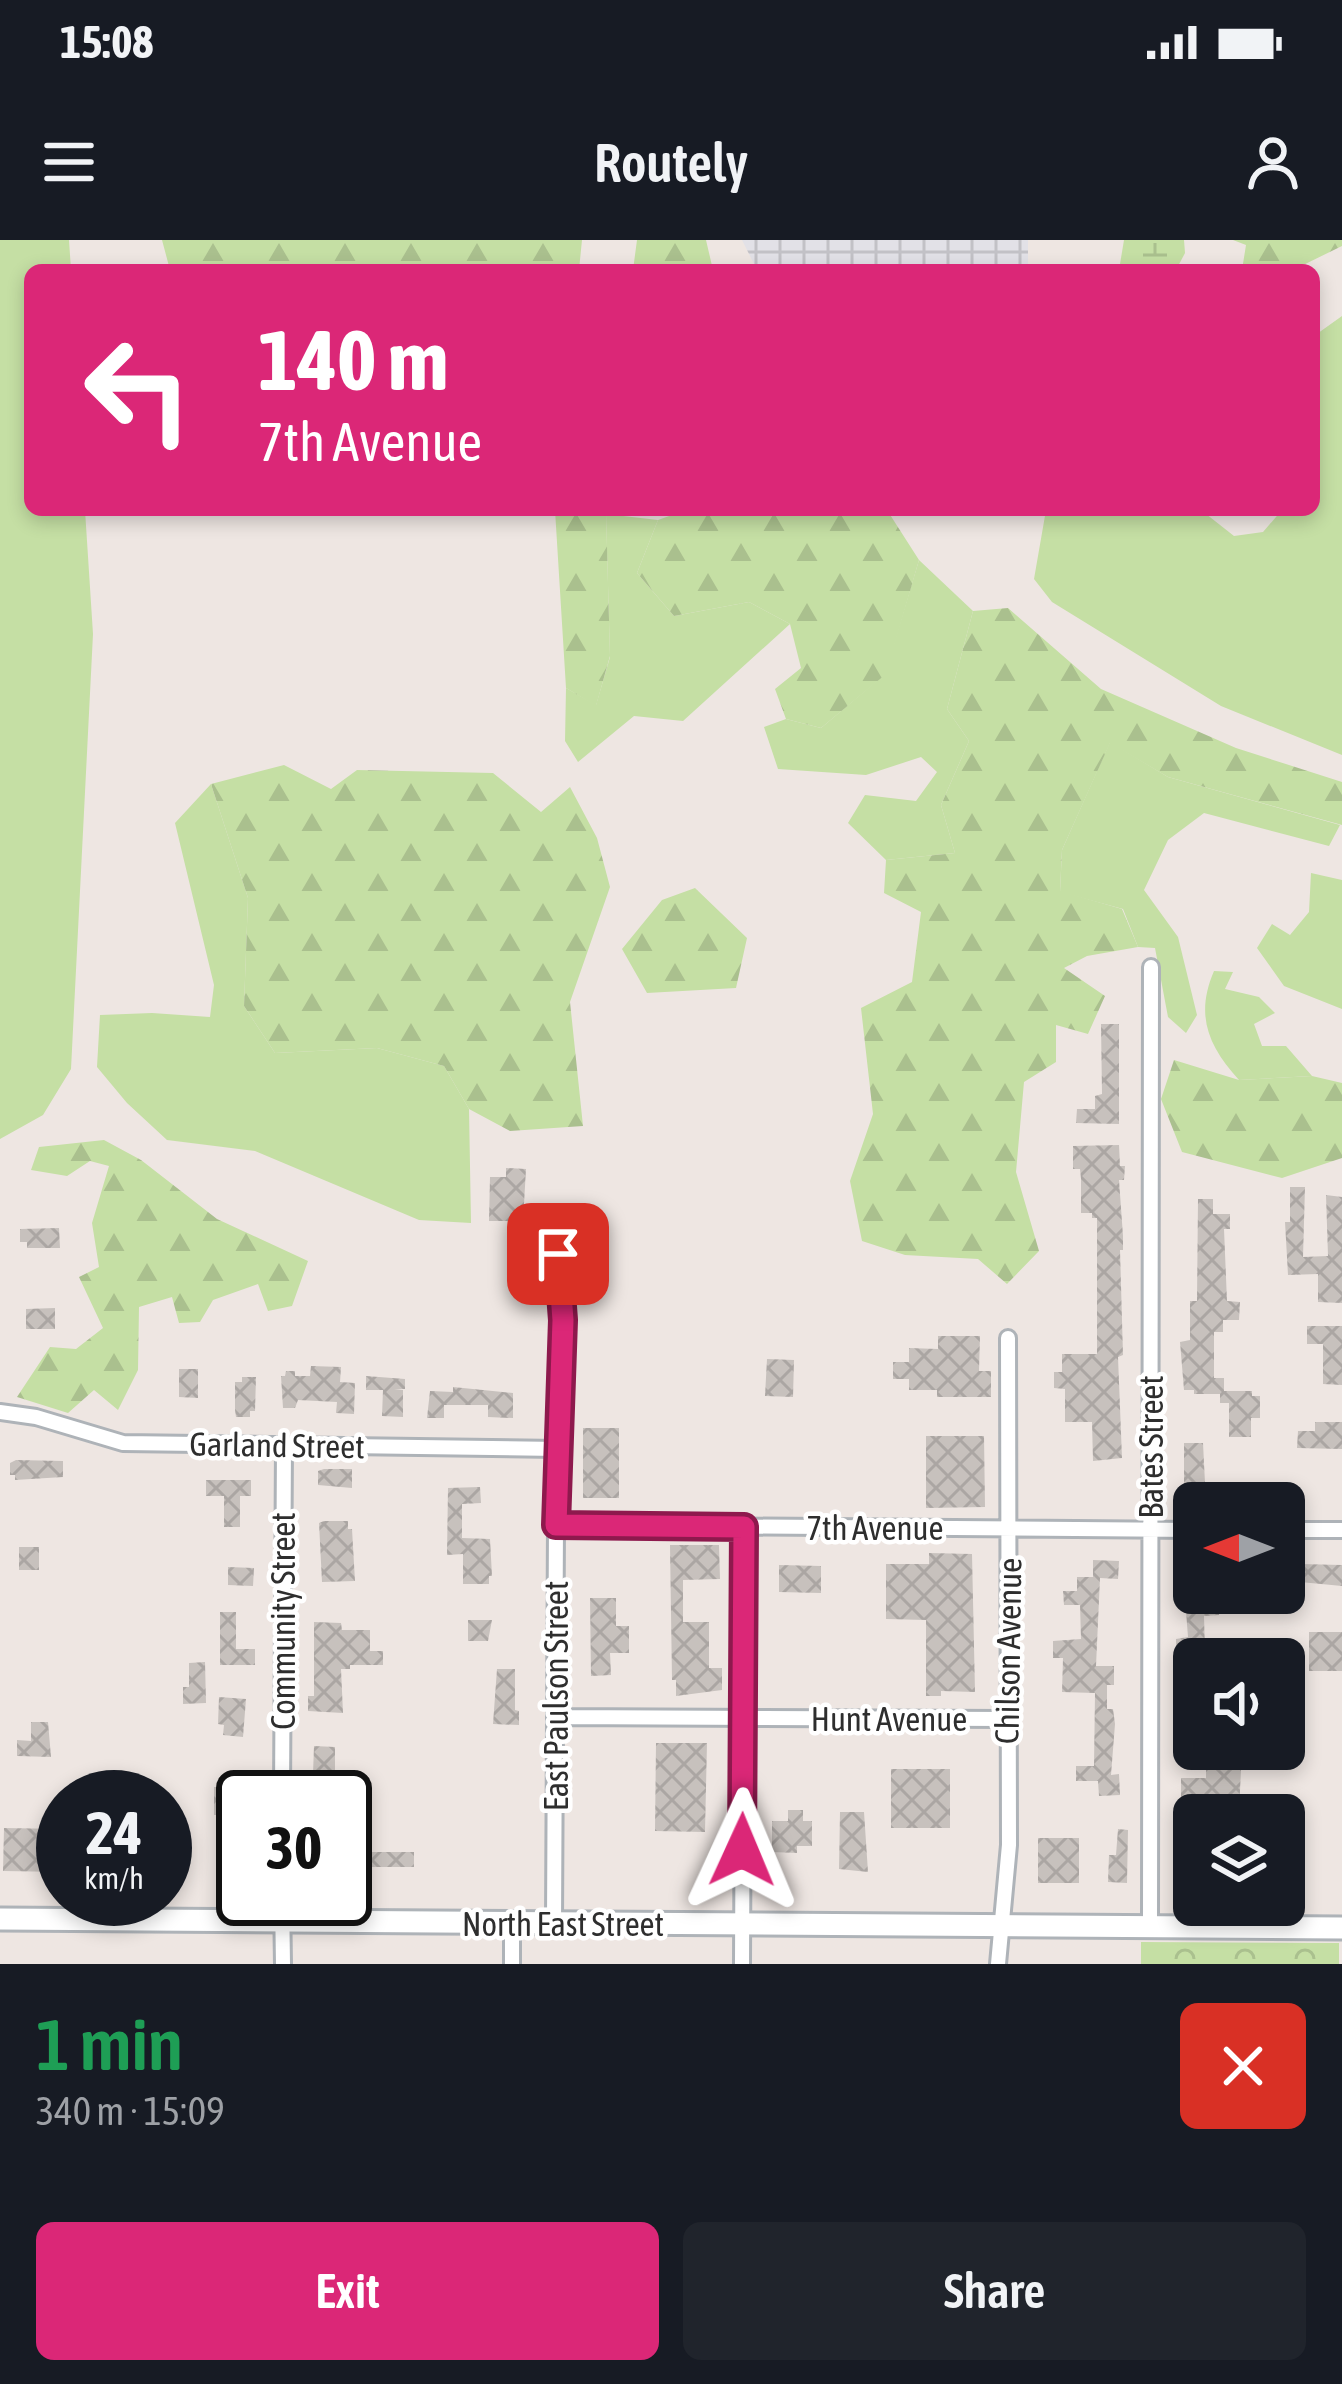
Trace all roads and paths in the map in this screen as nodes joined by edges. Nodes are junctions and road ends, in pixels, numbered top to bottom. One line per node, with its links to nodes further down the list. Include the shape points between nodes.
1 (1150, 967): 10 (street, Bates Street)
2 (558, 1254): 6 (street, East Paulson Street)
3 (1008, 1338): 9 (street, Chilson Avenue)
4 (0, 1412): 5 (street, Garland Street, via 123,1443)
5 (284, 1445): 6 (street, Garland Street); 17 (street, Community Street)
6 (557, 1449): 7 (street, East Paulson Street)
7 (556, 1525): 8 (street, 7th Avenue); 14 (street, East Paulson Street)
8 (744, 1527): 9 (street, 7th Avenue); 15 (street)
9 (1009, 1528): 10 (street, 7th Avenue); 16 (street, Chilson Avenue)
10 (1151, 1530): 11 (street, 7th Avenue); 26 (street, Bates Street)
11 (1173, 1530)
12 (1305, 1530): 13 (street)
13 (1342, 1530)
14 (556, 1717): 15 (street, Hunt Avenue); 22 (street, East Paulson Street)
15 (744, 1718): 16 (street, Hunt Avenue); 23 (street)
16 (1006, 1719): 25 (street, Chilson Avenue)
17 (282, 1770)
18 (216, 1913): 20 (main road, North East Street)
19 (372, 1916): 21 (main road, North East Street)
20 (0, 1919)
21 (512, 1923): 22 (main road, North East Street); 29 (street)
22 (554, 1923): 23 (main road, North East Street)
23 (742, 1924): 25 (main road, North East Street); 30 (street)
24 (282, 1926): 28 (street)
25 (1003, 1926): 26 (main road, North East Street); 31 (street, Chilson Avenue)
26 (1150, 1926): 27 (main road, North East Street)
27 (1342, 1928)
28 (283, 1964)
29 (512, 1964)
30 (742, 1964)
31 (998, 1964)

